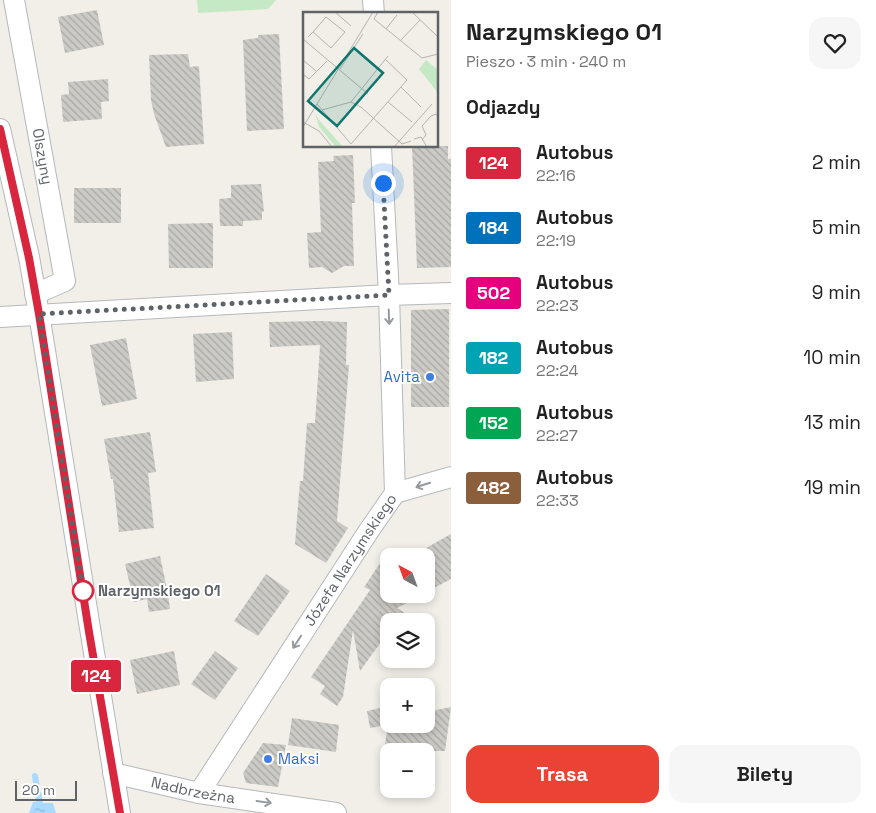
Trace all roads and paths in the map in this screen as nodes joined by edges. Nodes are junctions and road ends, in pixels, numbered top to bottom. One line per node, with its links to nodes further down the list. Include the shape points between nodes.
1 (14, 0): 5 (street, Olszyny, via 64,281)
2 (0, 129): 5 (street)
3 (381, 148): 6 (street, Józefa Narzymskiego)
4 (451, 293): 6 (street)
5 (35, 294): 7 (street)
6 (389, 295): 7 (street); 10 (street, Józefa Narzymskiego, one-way to 10)
7 (39, 314): 8 (street); 11 (street)
8 (0, 316)
9 (451, 477): 10 (street, one-way to 10)
10 (396, 493): 12 (street, Józefa Narzymskiego, one-way to 12)
11 (113, 773): 12 (street, Nadbrzeżna); 13 (street)
12 (198, 793): 14 (street, Nadbrzeżna, one-way to 14)
13 (118, 804)
14 (336, 813)

